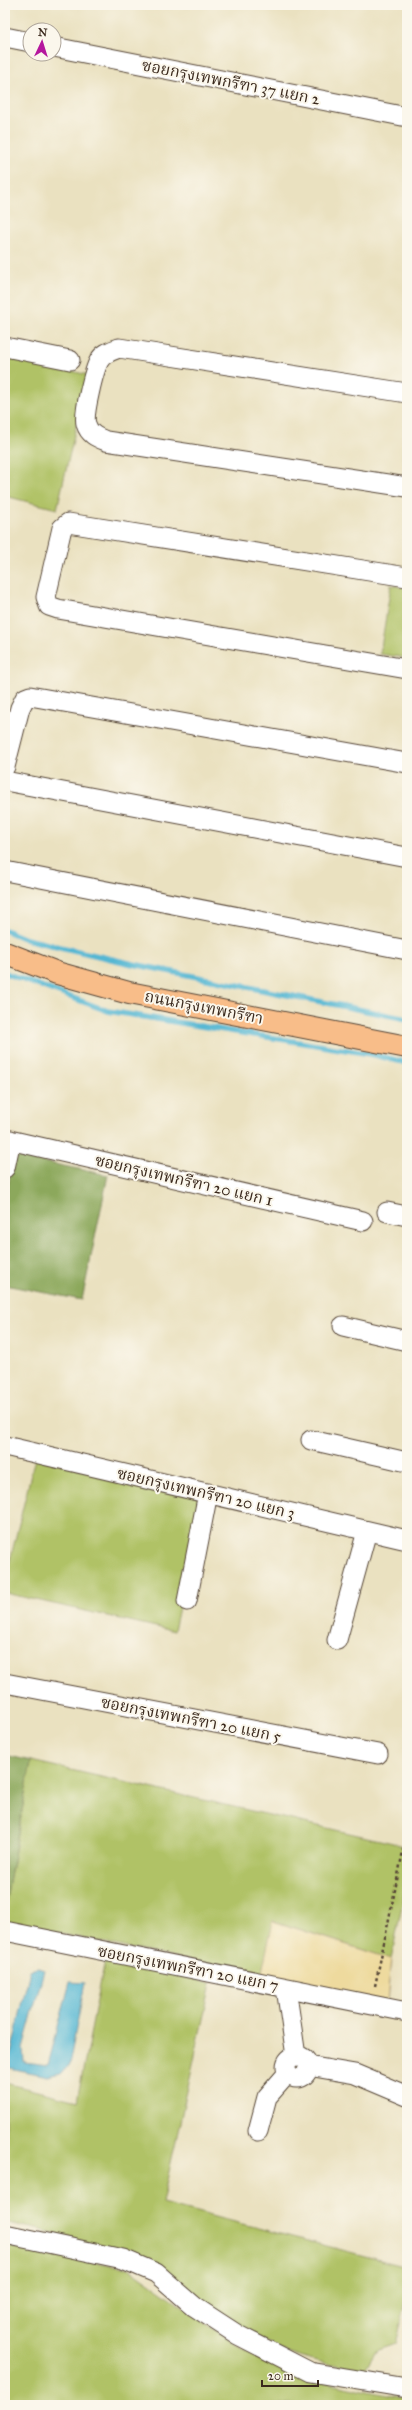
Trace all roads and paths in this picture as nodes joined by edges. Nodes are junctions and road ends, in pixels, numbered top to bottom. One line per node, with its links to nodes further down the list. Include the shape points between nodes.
1 (5, 37): 2 (street)
2 (22, 40)
3 (62, 49): 4 (street, ซอยกรุงเทพกรีฑา 37 แยก 2)
4 (407, 117)
5 (5, 347): 6 (street)
6 (70, 360)
7 (407, 393): 8 (street, via 119,348 107,352 99,361 87,404 85,423 92,435 106,441)
8 (407, 486)
9 (407, 577): 10 (street, via 68,523 62,528 46,597 49,606 58,609)
10 (407, 669)
11 (407, 763): 12 (street, via 30,696 25,698 20,708)
12 (5, 767)
13 (5, 781): 14 (street)
14 (407, 857)
15 (5, 871): 16 (street)
16 (407, 950)
17 (5, 953): 18 (main road, ถนนกรุงเทพกรีฑา, via 57,973 129,993)
18 (405, 1045)
19 (8, 1139): 20 (street); 23 (street, ซอยกรุงเทพกรีฑา 20 แยก 1)
20 (5, 1168)
21 (387, 1212): 22 (street)
22 (407, 1216)
23 (363, 1221)
24 (343, 1326): 25 (street)
25 (407, 1341)
26 (311, 1440): 28 (street)
27 (5, 1446): 29 (street, ซอยกรุงเทพกรีฑา 20 แยก 3)
28 (407, 1462)
29 (208, 1493): 30 (street, ซอยกรุงเทพกรีฑา 20 แยก 3); 32 (street)
30 (367, 1531): 31 (street, ซอยกรุงเทพกรีฑา 20 แยก 3); 33 (street)
31 (407, 1540)
32 (187, 1601)
33 (337, 1640)
34 (5, 1683): 35 (street, ซอยกรุงเทพกรีฑา 20 แยก 5)
35 (378, 1754)
36 (407, 1832): 39 (path)
37 (5, 1931): 38 (street, ซอยกรุงเทพกรีฑา 20 แยก 7)
38 (286, 1988): 39 (street, ซอยกรุงเทพกรีฑา 20 แยก 7); 41 (street)
39 (371, 2005): 40 (street, ซอยกรุงเทพกรีฑา 20 แยก 7)
40 (407, 2012)
41 (302, 2061): 42 (street, via 355,2074); 43 (street, via 307,2072 298,2078 288,2073 267,2098)
42 (407, 2096)
43 (258, 2131)
44 (5, 2234): 45 (street, via 123,2259 156,2273 195,2307 238,2335 310,2372)
45 (407, 2388)

